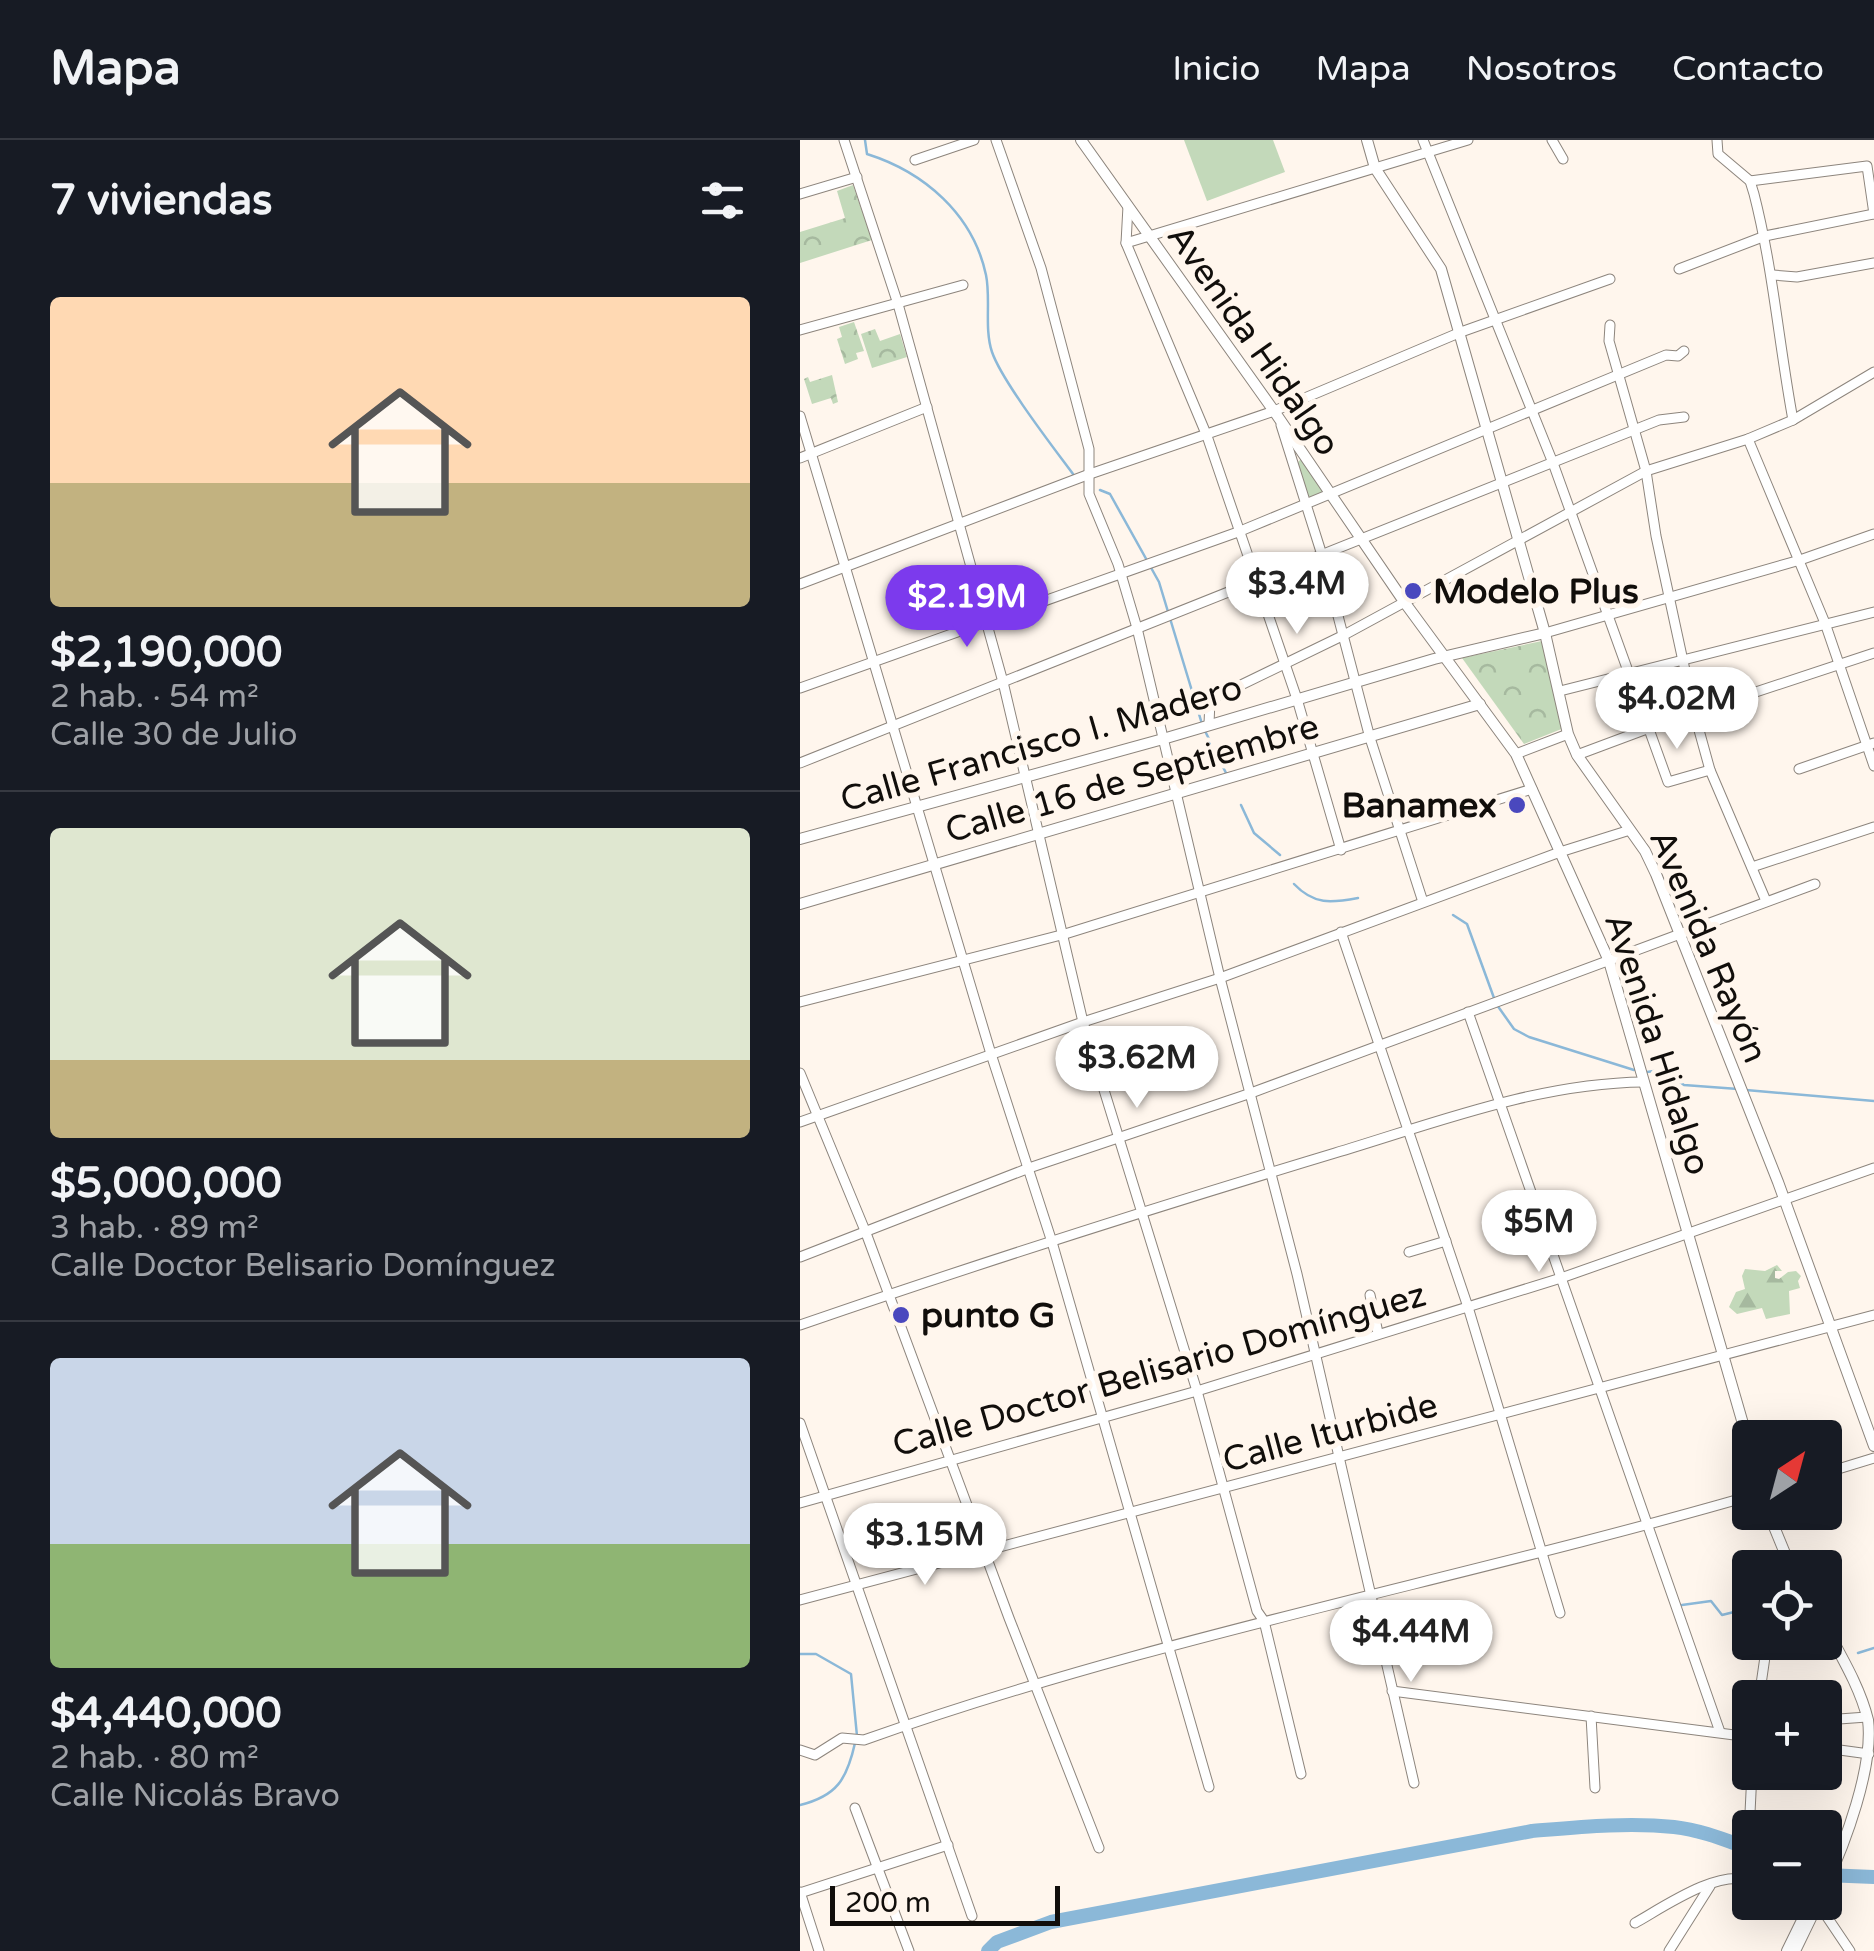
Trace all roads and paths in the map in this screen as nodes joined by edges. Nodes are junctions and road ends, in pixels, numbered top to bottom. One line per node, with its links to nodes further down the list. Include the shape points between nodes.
1 (844, 140): 14 (street)
2 (974, 140): 12 (street)
3 (996, 140): 49 (street, via 1041,268)
4 (1080, 140): 17 (main road, Avenida Hidalgo)
5 (1367, 140): 13 (main road, Avenida Rayón)
6 (1423, 140): 10 (street)
7 (1468, 140): 10 (street)
8 (1552, 140): 11 (street)
9 (1717, 140): 15 (street, via 1724,162)
10 (1428, 154): 13 (street); 28 (street)
11 (1563, 159)
12 (915, 160)
13 (1375, 168): 19 (street); 31 (main road, Avenida Rayón, via 1441,268)
14 (857, 178): 16 (street); 27 (street)
15 (1750, 182): 18 (street, via 1866,166); 20 (street)
16 (800, 194)
17 (1128, 206): 19 (main road, Avenida Hidalgo); 21 (street)
18 (1874, 214): 20 (street)
19 (1147, 236): 21 (street); 37 (main road, Avenida Hidalgo)
20 (1765, 236): 23 (street); 24 (street)
21 (1126, 243): 43 (street)
22 (1874, 263): 24 (street)
23 (1679, 269)
24 (1773, 275): 40 (street)
25 (1610, 279): 28 (street)
26 (964, 285): 27 (street)
27 (898, 304): 30 (street); 35 (street)
28 (1493, 320): 31 (street); 36 (street)
29 (1610, 325): 34 (street)
30 (800, 330)
31 (1461, 332): 37 (street); 41 (main road, Avenida Rayón)
32 (1684, 351): 34 (street)
33 (1874, 372): 40 (street)
34 (1620, 377): 36 (street); 42 (street)
35 (927, 408): 45 (street); 54 (street)
36 (1531, 410): 41 (street); 47 (street)
37 (1277, 414): 43 (street); 51 (main road, Avenida Hidalgo); 52 (street)
38 (800, 416): 45 (street)
39 (1684, 417): 42 (street)
40 (1793, 420): 44 (street)
41 (1488, 429): 50 (main road, Avenida Rayón); 51 (street)
42 (1634, 430): 47 (street); 48 (street)
43 (1207, 436): 49 (street); 55 (street)
44 (1748, 439): 48 (street); 60 (street)
45 (812, 453): 46 (street); 61 (street)
46 (800, 458)
47 (1553, 463): 50 (street); 53 (street)
48 (1646, 471): 53 (street); 65 (street)
49 (1091, 474): 54 (street); 62 (street, via 1089,494)
50 (1500, 482): 57 (street); 58 (main road, Avenida Rayón)
51 (1329, 494): 52 (street); 57 (main road, Avenida Hidalgo)
52 (1304, 504): 55 (street); 59 (street)
53 (1570, 512): 58 (street); 68 (street)
54 (957, 523): 61 (street); 70 (street)
55 (1238, 532): 62 (street); 63 (street)
56 (1874, 534): 60 (street, Calle Francisco I. Madero)
57 (1362, 537): 59 (street); 66 (main road, Avenida Hidalgo)
58 (1516, 541): 66 (street); 72 (main road, Avenida Rayón)
59 (1322, 555): 63 (street); 73 (street)
60 (1800, 560): 65 (street, Calle Francisco I. Madero); 69 (street)
61 (847, 566): 64 (street); 77 (street)
62 (1126, 573): 70 (street); 71 (street)
63 (1258, 580): 71 (street); 78 (street)
64 (800, 584)
65 (1670, 595): 68 (street, Calle Francisco I. Madero); 76 (street)
66 (1405, 602): 73 (street); 75 (main road, Avenida Hidalgo)
67 (1874, 612): 69 (street)
68 (1609, 616): 72 (street, Calle Francisco I. Madero); 80 (street)
69 (1825, 622): 76 (street); 79 (street)
70 (986, 623): 77 (street); 81 (street)
71 (1136, 628): 81 (street); 93 (street)
72 (1544, 633): 75 (main road, Calle Francisco I. Madero); 84 (main road, Avenida Rayón)
73 (1344, 635): 78 (street); 82 (street)
74 (1874, 653): 79 (street)
75 (1444, 656): 82 (main road, Calle Francisco I. Madero); 86 (main road, Avenida Hidalgo)
76 (1682, 658): 80 (street); 87 (street)
77 (875, 662): 83 (street); 88 (street)
78 (1286, 664): 85 (street); 89 (street, via 1208,702)
79 (1838, 664): 87 (street); 94 (street)
80 (1629, 672): 84 (street); 90 (street)
81 (1003, 682): 88 (street); 102 (street)
82 (1358, 682): 85 (main road, Calle Francisco I. Madero); 92 (street)
83 (800, 688)
84 (1560, 690): 91 (main road, Avenida Rayón)
85 (1297, 699): 89 (main road, Calle Francisco I. Madero); 95 (street)
86 (1480, 704): 92 (main road, Calle 16 de Septiembre); 96 (main road, Avenida Hidalgo)
87 (1694, 712): 90 (street); 101 (street)
88 (895, 725): 98 (street); 105 (street)
89 (1207, 725): 93 (main road, Calle Francisco I. Madero)
90 (1648, 728): 97 (street); 101 (street, via 1668,782)
91 (1568, 734): 96 (street); 97 (main road, Avenida Rayón)
92 (1370, 738): 95 (main road, Calle 16 de Septiembre); 108 (street)
93 (1162, 739): 102 (main road, Calle Francisco I. Madero); 104 (street)
94 (1870, 745): 99 (street); 100 (street)
95 (1314, 754): 104 (main road, Calle 16 de Septiembre); 111 (street)
96 (1516, 754): 103 (main road, Avenida Hidalgo)
97 (1577, 755): 107 (main road, Avenida Rayón)
98 (800, 763)
99 (1874, 766)
100 (1800, 769)
101 (1710, 770): 114 (street)
102 (1028, 775): 105 (main road, Calle Francisco I. Madero); 109 (street)
103 (1532, 789): 108 (street); 112 (main road, Avenida Hidalgo)
104 (1176, 795): 109 (main road, Calle 16 de Septiembre); 116 (street)
105 (918, 806): 110 (main road, Calle Francisco I. Madero); 113 (street)
106 (1874, 826): 114 (street)
107 (1630, 830): 112 (street); 122 (main road, Avenida Rayón, via 1656,874)
108 (1401, 832): 111 (street); 118 (street)
109 (1041, 836): 113 (main road, Calle 16 de Septiembre); 121 (street)
110 (800, 839)
111 (1341, 850): 116 (street)
112 (1560, 852): 118 (street); 124 (main road, Avenida Hidalgo)
113 (936, 864): 119 (main road, Calle 16 de Septiembre); 123 (street)
114 (1752, 867): 117 (street)
115 (1815, 884): 117 (street)
116 (1200, 894): 121 (street); 125 (street)
117 (1766, 901): 122 (street)
118 (1423, 902): 120 (street)
119 (800, 904)
120 (1341, 932): 125 (street); 129 (street)
121 (1064, 934): 123 (street); 128 (street)
122 (1678, 936): 124 (street); 142 (main road, Avenida Rayón)
123 (964, 960): 126 (street); 130 (street)
124 (1609, 961): 127 (street); 132 (main road, Avenida Hidalgo)
125 (1220, 978): 128 (street); 133 (street)
126 (800, 1002)
127 (1468, 1012): 129 (street); 134 (street)
128 (1084, 1022): 130 (street); 138 (street)
129 (1382, 1044): 133 (street); 137 (street)
130 (991, 1054): 135 (street); 139 (street)
131 (800, 1072): 135 (street)
132 (1644, 1081): 134 (street, via 1600,1082); 145 (main road, Avenida Hidalgo)
133 (1251, 1094): 138 (street); 141 (street)
134 (1502, 1103): 137 (street); 150 (street)
135 (818, 1116): 136 (street); 144 (street)
136 (800, 1122)
137 (1410, 1131): 141 (street); 146 (street)
138 (1118, 1138): 139 (street); 143 (street)
139 (1028, 1168): 144 (street); 147 (street)
140 (1874, 1168): 142 (street, Calle Doctor Belisario Domínguez)
141 (1272, 1172): 143 (street); 158 (street)
142 (1785, 1202): 145 (street, Calle Doctor Belisario Domínguez); 156 (main road, Avenida Rayón)
143 (1143, 1212): 147 (street); 161 (street)
144 (866, 1233): 149 (street); 151 (street)
145 (1690, 1234): 150 (street, Calle Doctor Belisario Domínguez); 159 (main road, Avenida Hidalgo)
146 (1446, 1241): 148 (street); 153 (street)
147 (1052, 1242): 151 (street); 162 (street)
148 (1410, 1252)
149 (800, 1258)
150 (1561, 1278): 153 (street, Calle Doctor Belisario Domínguez); 160 (street)
151 (889, 1294): 155 (street); 169 (street)
152 (1370, 1295): 157 (street)
153 (1468, 1307): 157 (street, Calle Doctor Belisario Domínguez); 163 (street)
154 (1874, 1315): 156 (street, Calle Iturbide)
155 (800, 1325)
156 (1832, 1327): 159 (street, Calle Iturbide); 166 (main road, Avenida Rayón)
157 (1378, 1333): 158 (street, Calle Doctor Belisario Domínguez)
158 (1315, 1352): 161 (street, Calle Doctor Belisario Domínguez); 167 (street)
159 (1725, 1356): 160 (street, Calle Iturbide); 164 (main road, Avenida Hidalgo)
160 (1598, 1390): 163 (street, Calle Iturbide); 176 (street)
161 (1197, 1391): 162 (street, Calle Doctor Belisario Domínguez); 171 (street)
162 (1103, 1416): 169 (street, Calle Doctor Belisario Domínguez); 175 (street)
163 (1500, 1416): 167 (street, Calle Iturbide); 178 (street)
164 (1742, 1420)
165 (800, 1423): 172 (street)
166 (1874, 1446)
167 (1338, 1458): 171 (street, Calle Iturbide); 180 (street)
168 (1874, 1458): 170 (street)
169 (952, 1460): 172 (street, Calle Doctor Belisario Domínguez); 177 (street)
170 (1842, 1468)
171 (1221, 1490): 175 (street, Calle Iturbide); 183 (street)
172 (824, 1497): 174 (street, Calle Doctor Belisario Domínguez); 179 (street)
173 (1732, 1501): 176 (street)
174 (800, 1503)
175 (1131, 1514): 177 (street, Calle Iturbide); 184 (street)
176 (1646, 1526): 178 (street); 192 (street)
177 (985, 1552): 179 (street, Calle Iturbide); 186 (street)
178 (1540, 1554): 180 (street); 182 (street)
179 (855, 1586): 181 (street, Calle Iturbide); 191 (street)
180 (1370, 1595): 183 (street); 187 (street)
181 (800, 1600)
182 (1560, 1613)
183 (1264, 1621): 184 (street); 197 (street)
184 (1166, 1645): 186 (street); 199 (street)
185 (1841, 1660): 189 (main road)
186 (1037, 1682): 191 (street); 204 (street)
187 (1392, 1691): 188 (street); 198 (street)
188 (1591, 1716): 192 (street); 200 (street)
189 (1867, 1717): 190 (street); 196 (main road)
190 (1842, 1719)
191 (904, 1725): 194 (street, via 864,1740 842,1738 814,1754); 203 (street)
192 (1720, 1732): 193 (street)
193 (1732, 1734)
194 (800, 1750)
195 (1842, 1750): 196 (street)
196 (1872, 1754): 202 (main road)
197 (1300, 1774)
198 (1414, 1783)
199 (1209, 1787)
200 (1594, 1788)
201 (856, 1808): 205 (street)
202 (1842, 1843)
203 (948, 1845): 205 (street); 209 (street)
204 (1100, 1848)
205 (879, 1868): 208 (street); 215 (street)
206 (1732, 1879): 207 (street)
207 (1712, 1884): 213 (street); 216 (street)
208 (800, 1892): 214 (street)
209 (972, 1916)
210 (1802, 1920): 217 (main road)
211 (1806, 1920): 218 (main road)
212 (1826, 1920): 219 (street)
213 (1636, 1923)
214 (819, 1951)
215 (908, 1951)
216 (1669, 1951)
217 (1786, 1951)
218 (1795, 1951)
219 (1850, 1951)

